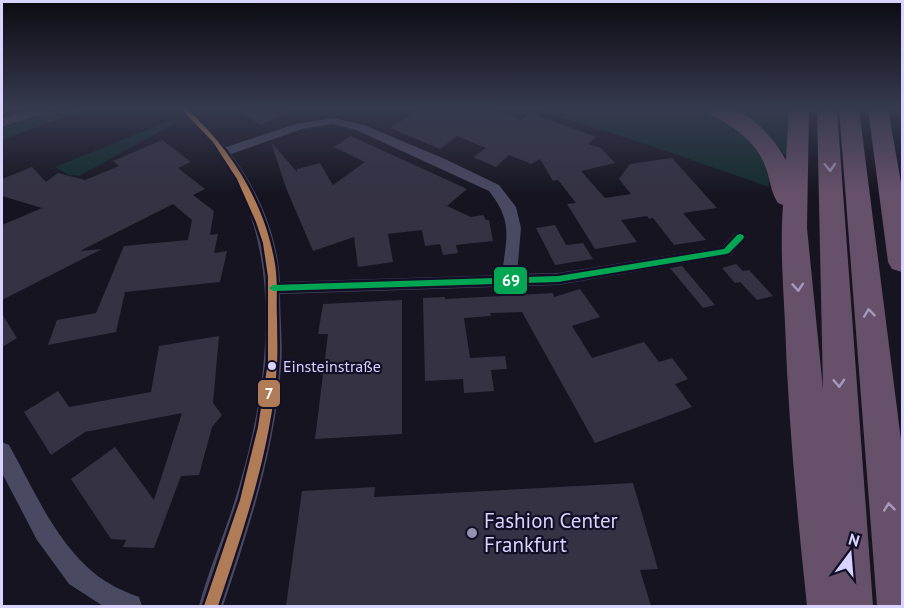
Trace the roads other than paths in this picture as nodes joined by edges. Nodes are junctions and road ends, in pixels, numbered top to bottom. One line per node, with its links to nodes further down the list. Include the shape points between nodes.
1 (213, 137): 9 (street)
2 (267, 137): 9 (street)
3 (383, 137): 13 (street, via 494,188 509,207 514,228)
4 (759, 137): 10 (highway, via 773,152)
5 (798, 137): 10 (highway)
6 (828, 137): 19 (highway, one-way to 19)
7 (852, 137): 20 (highway, one-way to 7)
8 (883, 137): 12 (highway)
9 (225, 152): 14 (street, via 253,204 271,263)
10 (794, 228): 18 (highway, one-way to 18, via 804,374)
11 (740, 237): 13 (street, via 726,250 558,279)
12 (903, 262)
13 (509, 279): 14 (street)
14 (273, 288): 17 (street, via 272,368 261,430 249,486)
15 (2, 452): 16 (street, via 46,533 79,577)
16 (130, 606)
17 (211, 606)
18 (830, 606)
19 (850, 606)
20 (900, 606)

